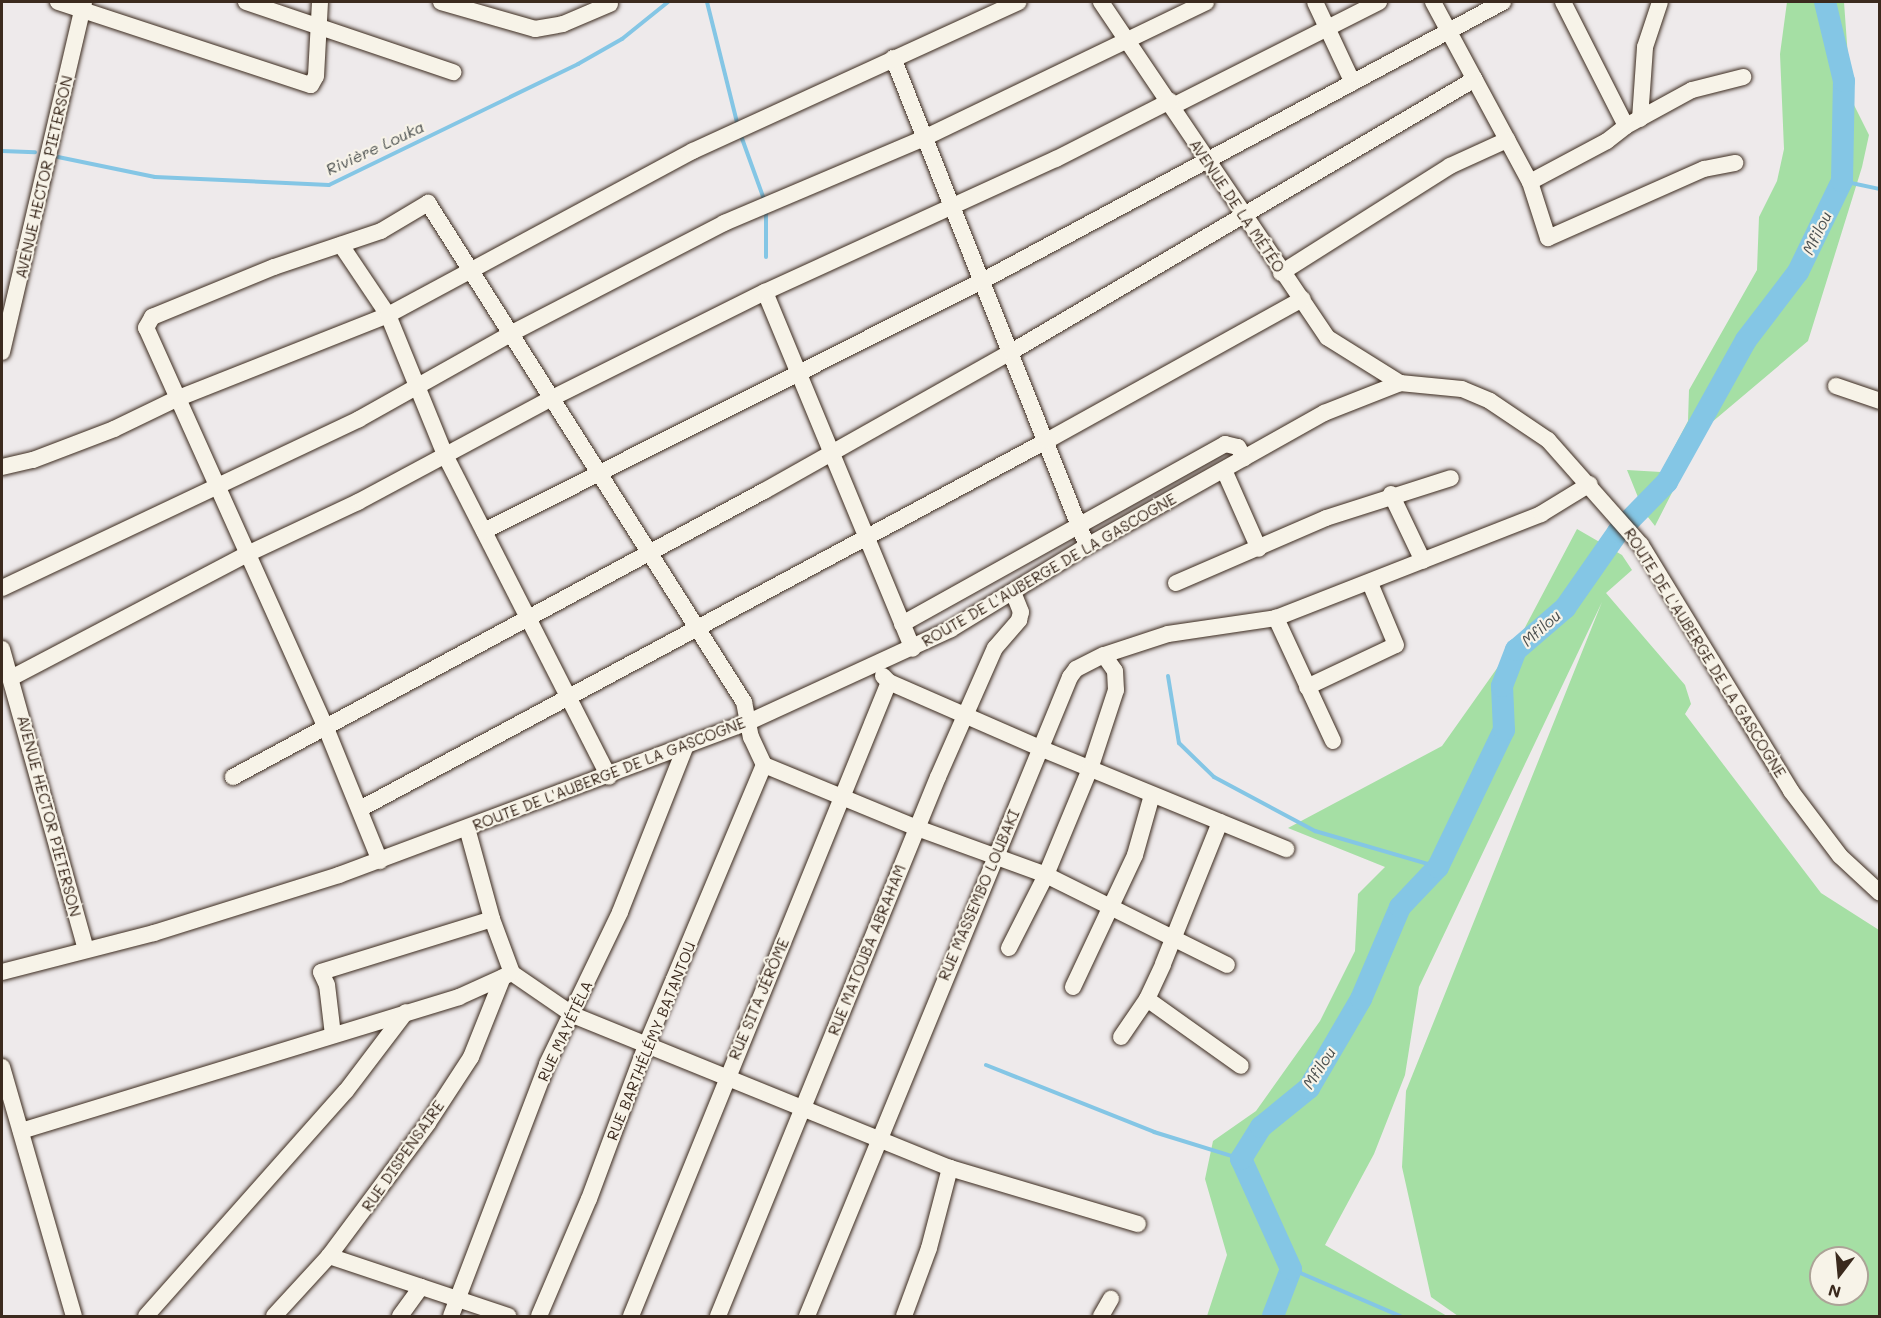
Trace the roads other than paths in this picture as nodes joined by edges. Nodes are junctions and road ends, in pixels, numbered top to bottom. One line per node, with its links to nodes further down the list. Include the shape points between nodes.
1 (58, 2): 15 (street)
2 (246, 2): 17 (street)
3 (320, 2): 17 (street)
4 (441, 2): 16 (street)
5 (1019, 2): 21 (street)
6 (1101, 2): 20 (street, AVENUE DE LA MÉTÉO)
7 (1206, 2): 20 (street)
8 (1315, 2): 18 (street)
9 (1379, 2): 18 (street)
10 (1433, 2): 19 (street)
11 (1503, 2): 19 (street)
12 (1563, 2): 27 (street)
13 (1660, 2): 27 (street, via 1644,47)
14 (610, 4): 16 (street, via 562,24 535,29)
15 (84, 5): 17 (street, via 306,85 311,85 316,76); 43 (street, AVENUE HECTOR PIETERSON)
16 (487, 9)
17 (321, 27): 22 (street)
18 (1328, 30): 25 (street); 26 (street)
19 (1449, 32): 24 (street); 25 (street)
20 (1129, 41): 26 (street, AVENUE DE LA MÉTÉO); 28 (street)
21 (893, 58): 28 (street); 36 (street, via 693,151)
22 (453, 72)
23 (1743, 77): 27 (street, via 1692,90)
24 (1475, 79): 29 (street); 34 (street)
25 (1353, 83): 30 (street)
26 (1171, 103): 30 (street, AVENUE DE LA MÉTÉO); 33 (street)
27 (1633, 122): 32 (street, via 1608,141)
28 (924, 138): 33 (street); 42 (street, via 724,223)
29 (1508, 140): 32 (street); 37 (street, via 1449,166)
30 (1206, 161): 34 (street, AVENUE DE LA MÉTÉO); 38 (street)
31 (1735, 163): 32 (street, via 1704,169 1548,238)
32 (1530, 182)
33 (952, 206): 38 (street); 39 (street)
34 (1244, 216): 37 (street, AVENUE DE LA MÉTÉO); 44 (street)
35 (341, 245): 36 (street, via 381,231 428,202); 41 (street); 50 (street, via 229,285 147,322 146,328)
36 (474, 272): 41 (street); 42 (street)
37 (1281, 273): 40 (street, AVENUE DE LA MÉTÉO)
38 (982, 281): 44 (street); 45 (street)
39 (765, 292): 45 (street); 49 (street)
40 (1302, 299): 46 (street, AVENUE DE LA MÉTÉO, via 1328,338); 52 (street)
41 (388, 315): 48 (street); 50 (street)
42 (514, 332): 48 (street); 49 (street)
43 (2, 352)
44 (1011, 352): 52 (street); 53 (street)
45 (800, 372): 53 (street); 58 (street)
46 (1400, 383): 56 (street, ROUTE DE L'AUBERGE DE LA GASCOGNE, via 1324,413); 61 (street, ROUTE DE L'AUBERGE DE LA GASCOGNE, via 1462,389 1491,401 1548,440)
47 (1836, 386): 51 (street)
48 (417, 390): 54 (street); 63 (street)
49 (552, 398): 54 (street); 58 (street)
50 (176, 399): 57 (street, via 94,437); 63 (street)
51 (1880, 401)
52 (1048, 440): 66 (street); 68 (street)
53 (832, 450): 68 (street); 71 (street)
54 (445, 455): 67 (street); 72 (street)
55 (1203, 456): 56 (street, via 1232,443); 59 (street); 62 (street)
56 (1244, 458): 59 (street, ROUTE DE L'AUBERGE DE LA GASCOGNE)
57 (2, 467)
58 (602, 472): 67 (street); 71 (street)
59 (1219, 473): 65 (street, ROUTE DE L'AUBERGE DE LA GASCOGNE); 70 (street)
60 (1451, 478): 64 (street)
61 (1590, 484): 73 (street, RUE MASSEMBO LOUBAKI, via 1541,514); 110 (street, ROUTE DE L'AUBERGE DE LA GASCOGNE, via 1641,545 1791,791 1840,856)
62 (1147, 486): 65 (street); 66 (street)
63 (217, 488): 72 (street); 76 (street)
64 (1391, 494): 70 (street); 73 (street)
65 (1155, 508): 69 (street, ROUTE DE L'AUBERGE DE LA GASCOGNE)
66 (1079, 525): 69 (street); 80 (street)
67 (484, 531): 78 (street)
68 (868, 534): 80 (street); 81 (street)
69 (1087, 546): 77 (street, ROUTE DE L'AUBERGE DE LA GASCOGNE)
70 (1258, 549): 74 (street)
71 (649, 553): 78 (street); 81 (street)
72 (245, 555): 86 (street); 92 (street)
73 (1423, 561): 75 (street, RUE MASSEMBO LOUBAKI)
74 (1176, 583)
75 (1370, 584): 79 (street, RUE MASSEMBO LOUBAKI); 88 (street, via 1396,645)
76 (2, 588)
77 (1013, 592): 83 (street, ROUTE DE L'AUBERGE DE LA GASCOGNE); 90 (street, RUE MATOUBA ABRAHAM, via 1021,612 1019,620 995,648)
78 (527, 616): 89 (street); 92 (street)
79 (1276, 618): 84 (street, RUE MASSEMBO LOUBAKI, via 1168,634); 88 (street)
80 (903, 624): 83 (street)
81 (700, 629): 89 (street); 91 (street, via 744,702)
82 (2, 649): 86 (street, AVENUE HECTOR PIETERSON)
83 (913, 649): 85 (street, ROUTE DE L'AUBERGE DE LA GASCOGNE)
84 (1104, 655): 95 (street, RUE MASSEMBO LOUBAKI, via 1083,664 1070,677); 97 (street, via 1115,671 1116,690)
85 (870, 666): 87 (street); 91 (street, ROUTE DE L'AUBERGE DE LA GASCOGNE)
86 (11, 678): 115 (street, AVENUE HECTOR PIETERSON)
87 (889, 682): 90 (street); 101 (street, RUE SITA JÉRÔME)
88 (1307, 687): 93 (street)
89 (569, 696): 99 (street); 102 (street)
90 (966, 716): 95 (street); 105 (street, RUE MATOUBA ABRAHAM)
91 (749, 722): 94 (street, ROUTE DE L'AUBERGE DE LA GASCOGNE); 96 (street, via 751,737)
92 (326, 728): 98 (street); 102 (street)
93 (1333, 741)
94 (685, 748): 99 (street, ROUTE DE L'AUBERGE DE LA GASCOGNE); 122 (street, RUE MAYÉTÉLA, via 620,912)
95 (1042, 749): 97 (street); 107 (street, RUE MASSEMBO LOUBAKI)
96 (764, 765): 101 (street); 125 (street, RUE BARTHÉLÉMY BATANTOU)
97 (1090, 769): 100 (street); 109 (street)
98 (233, 777)
99 (609, 777): 104 (street, ROUTE DE L'AUBERGE DE LA GASCOGNE)
100 (1152, 795): 103 (street); 111 (street, via 1135,855)
101 (840, 797): 105 (street); 128 (street, RUE SITA JÉRÔME)
102 (360, 809): 108 (street)
103 (1220, 822): 106 (street); 113 (street)
104 (467, 828): 108 (street, ROUTE DE L'AUBERGE DE LA GASCOGNE); 112 (street)
105 (917, 828): 107 (street); 129 (street, RUE MATOUBA ABRAHAM)
106 (1286, 849)
107 (995, 857): 109 (street); 131 (street, RUE MASSEMBO LOUBAKI)
108 (380, 861): 115 (street, ROUTE DE L'AUBERGE DE LA GASCOGNE, via 154,933)
109 (1046, 875): 111 (street); 114 (street)
110 (1880, 893)
111 (1110, 906): 113 (street); 119 (street)
112 (492, 919): 118 (street); 123 (street, via 321,972 327,985)
113 (1173, 938): 116 (street); 120 (street)
114 (1010, 948)
115 (86, 949): 117 (street, ROUTE DE L'AUBERGE DE LA GASCOGNE)
116 (1227, 965)
117 (2, 972)
118 (508, 975): 121 (street, via 459,997); 122 (street); 134 (street, RUE DISPENSAIRE, via 471,1057)
119 (1073, 987)
120 (1146, 999): 124 (street); 127 (street)
121 (406, 1012): 123 (street); 140 (street, via 346,1092)
122 (573, 1015): 125 (street); 136 (street, RUE MAYÉTÉLA, via 547,1064)
123 (333, 1035): 130 (street)
124 (1121, 1037)
125 (647, 1043): 128 (street); 144 (street, RUE BARTHÉLÉMY BATANTOU, via 589,1199)
126 (2, 1066): 130 (street)
127 (1241, 1066)
128 (727, 1076): 129 (street); 145 (street, RUE SITA JÉRÔME)
129 (803, 1108): 131 (street); 146 (street, RUE MATOUBA ABRAHAM)
130 (21, 1131): 139 (street)
131 (877, 1139): 132 (street); 147 (street, RUE MASSEMBO LOUBAKI)
132 (950, 1168): 133 (street); 148 (street, via 932,1238)
133 (1138, 1224)
134 (329, 1256): 135 (street); 138 (street, RUE DISPENSAIRE)
135 (421, 1287): 136 (street); 141 (street)
136 (459, 1298): 142 (street, RUE MAYÉTÉLA); 143 (street)
137 (1111, 1299): 149 (street)
138 (274, 1316)
139 (74, 1317)
140 (146, 1317)
141 (400, 1317)
142 (451, 1317)
143 (508, 1317)
144 (538, 1317)
145 (631, 1317)
146 (718, 1317)
147 (807, 1317)
148 (904, 1317)
149 (1101, 1317)

